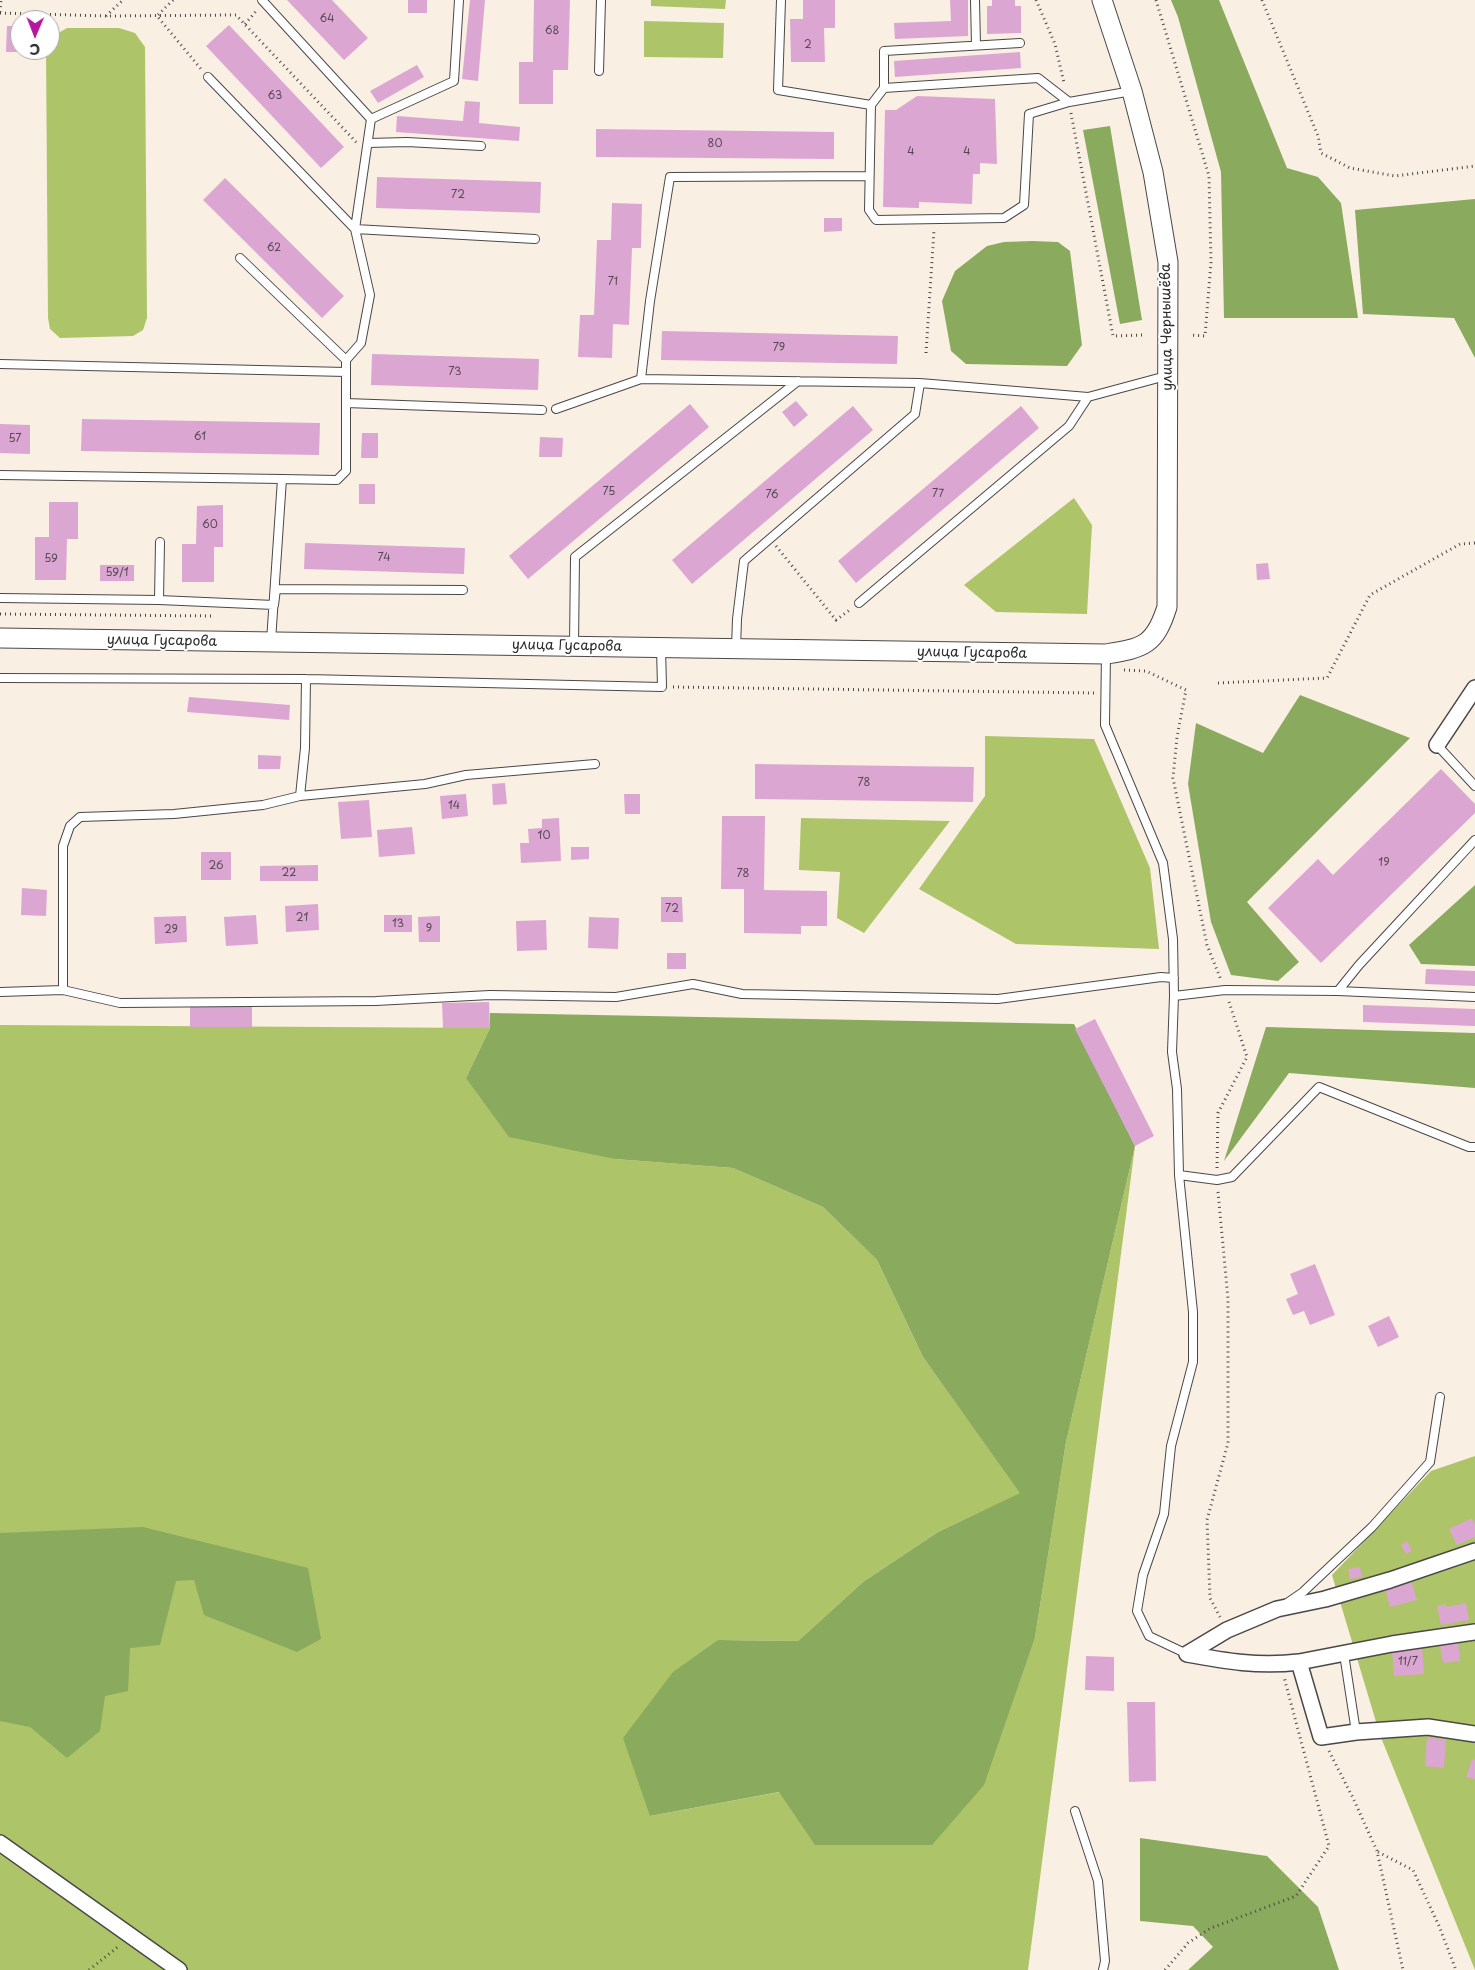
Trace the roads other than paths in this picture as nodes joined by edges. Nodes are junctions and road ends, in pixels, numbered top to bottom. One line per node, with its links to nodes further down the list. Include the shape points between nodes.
1 (459, 0): 15 (lane, via 454,81)
2 (601, 0): 9 (lane)
3 (781, 0): 14 (lane, via 778,90)
4 (976, 0): 8 (lane)
5 (1102, 0): 12 (street, улица Чернышёва)
6 (263, 1): 15 (lane)
7 (1020, 43): 8 (lane)
8 (976, 45): 11 (lane, via 884,51)
9 (599, 71)
10 (208, 77): 19 (lane)
11 (884, 88): 13 (lane, via 1038,78); 14 (lane)
12 (1132, 91): 13 (lane); 25 (street, улица Чернышёва, via 1153,172 1168,262)
13 (1069, 102): 18 (lane, via 1029,114 1024,205 1004,218 876,220 869,210)
14 (871, 105): 18 (lane)
15 (371, 119): 16 (lane)
16 (368, 143): 17 (lane); 19 (lane)
17 (481, 146)
18 (869, 176): 26 (lane, via 670,177)
19 (355, 229): 20 (lane); 22 (lane, via 370,296 361,343)
20 (534, 239)
21 (240, 258): 22 (lane)
22 (346, 360): 24 (lane)
23 (0, 364): 24 (lane)
24 (346, 372): 30 (lane)
25 (1168, 375): 29 (lane); 47 (street, улица Чернышёва, via 1167,607 1161,626 1152,639)
26 (640, 379): 27 (lane); 31 (lane)
27 (798, 380): 28 (lane); 44 (lane, via 574,557)
28 (920, 383): 29 (lane); 46 (lane, via 915,414 744,561)
29 (1088, 397): 40 (lane, via 1069,426)
30 (346, 403): 32 (lane); 34 (lane, via 346,471 337,480)
31 (556, 409)
32 (542, 410)
33 (0, 475): 34 (lane)
34 (282, 479): 36 (lane)
35 (160, 542): 39 (lane)
36 (276, 589): 37 (lane); 41 (lane)
37 (463, 590)
38 (0, 598): 39 (lane)
39 (159, 600): 41 (lane)
40 (859, 603)
41 (274, 605): 43 (lane)
42 (0, 638): 43 (street, улица Гусарова)
43 (271, 642): 44 (street, улица Гусарова)
44 (574, 646): 45 (street, улица Гусарова)
45 (661, 648): 46 (street, улица Гусарова); 50 (lane, via 662,687)
46 (736, 650): 48 (street, улица Гусарова)
47 (1134, 650): 48 (street, улица Гусарова)
48 (1106, 662): 57 (lane, via 1105,724 1163,863 1173,939)
49 (0, 678): 50 (lane)
50 (306, 679): 55 (lane, via 305,748)
51 (1475, 688): 52 (street)
52 (1437, 745): 54 (lane)
53 (595, 764): 55 (lane, via 466,775 425,784)
54 (1475, 786)
55 (300, 796): 58 (lane, via 263,804 174,814 80,817 70,826 62,846)
56 (1475, 840): 59 (lane)
57 (1174, 978): 58 (lane, via 998,998 742,994 693,984 616,997 490,995 376,1000 120,1003); 61 (lane)
58 (62, 990): 60 (lane)
59 (1338, 991): 61 (lane, via 1225,990); 62 (lane)
60 (0, 992)
61 (1174, 996): 64 (lane, via 1172,1052 1177,1089)
62 (1475, 997)
63 (1475, 1147): 64 (lane, via 1319,1087 1232,1177 1217,1180)
64 (1179, 1175): 69 (lane, via 1193,1312 1192,1362 1171,1446 1164,1514 1143,1575 1137,1612 1149,1636)
65 (1440, 1396): 67 (lane, via 1430,1462 1372,1526 1303,1592)
66 (1475, 1551): 67 (street, via 1390,1580)
67 (1278, 1609): 69 (street, via 1227,1630)
68 (1475, 1632): 70 (street)
69 (1187, 1654): 71 (street, via 1239,1664)
70 (1344, 1654): 71 (street); 72 (lane)
71 (1299, 1662): 72 (street, via 1321,1737)
72 (1356, 1732): 73 (street, via 1428,1728)
73 (1475, 1734)
74 (1075, 1812): 77 (lane, via 1098,1882)
75 (0, 1844): 76 (street)
76 (179, 1970)
77 (1104, 1970)

